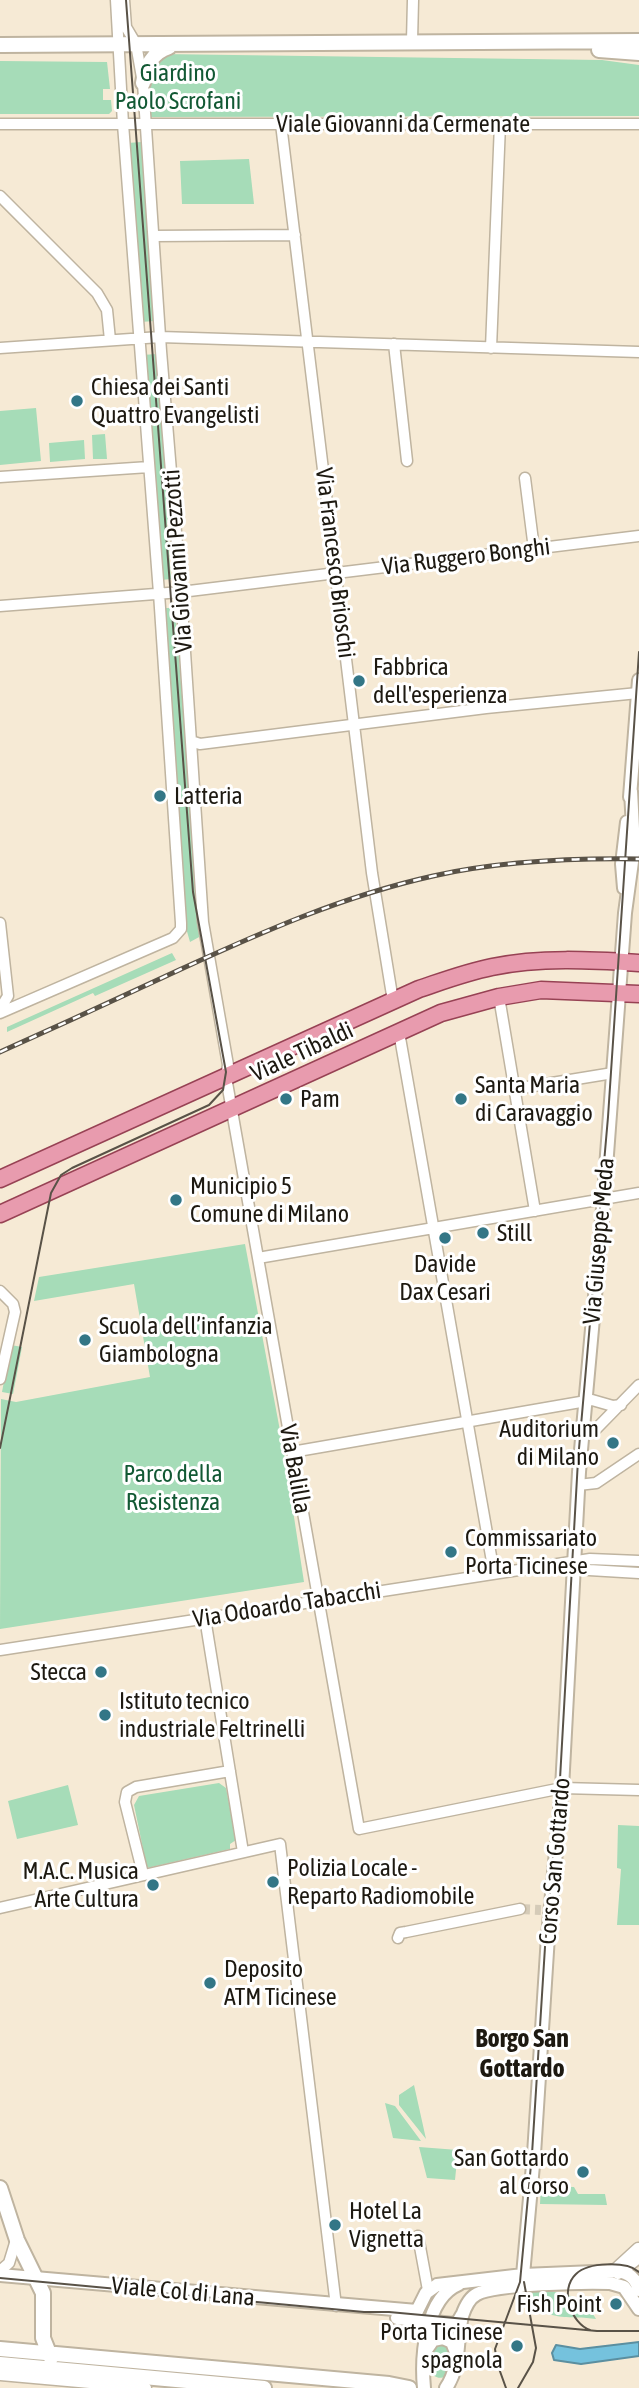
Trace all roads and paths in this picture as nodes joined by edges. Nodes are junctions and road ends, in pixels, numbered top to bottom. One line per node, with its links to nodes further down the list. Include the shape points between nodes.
1 (116, 0): 6 (street, Via Giovanni Pezzotti)
2 (124, 0): 7 (street, Via Giovanni Pezzotti, via 126,27)
3 (413, 0): 4 (street)
4 (412, 41): 5 (main road); 7 (main road)
5 (639, 41)
6 (117, 44): 7 (main road); 8 (main road); 13 (street, Via Giovanni Pezzotti)
7 (142, 44): 9 (main road); 11 (street, Via Giovanni Pezzotti)
8 (0, 45)
9 (169, 47): 10 (main road, via 590,49); 11 (main road, via 154,56)
10 (639, 54)
11 (143, 83): 14 (street, Via Giovanni Pezzotti)
12 (0, 124): 13 (street, Viale Giovanni da Cermenate)
13 (123, 124): 14 (street, Viale Giovanni da Cermenate); 22 (street, Via Giovanni Pezzotti)
14 (146, 124): 15 (street, Viale Giovanni da Cermenate); 20 (street, Via Giovanni Pezzotti)
15 (281, 124): 16 (street, Viale Giovanni da Cermenate); 19 (street, Via Francesco Brioschi)
16 (500, 124): 17 (street, Viale Giovanni da Cermenate); 27 (street)
17 (639, 124)
18 (0, 196): 23 (street, via 97,293 107,310)
19 (295, 235): 20 (street); 24 (street, Via Francesco Brioschi)
20 (153, 236): 21 (street, Via Giovanni Pezzotti)
21 (160, 337): 22 (street); 24 (street); 36 (street, Via Giovanni Pezzotti)
22 (138, 338): 23 (street); 30 (street, Via Giovanni Pezzotti)
23 (110, 340): 26 (street)
24 (307, 342): 25 (street); 35 (street, Via Francesco Brioschi)
25 (394, 344): 27 (street); 29 (street)
26 (0, 348)
27 (491, 348): 28 (street)
28 (639, 352)
29 (407, 461)
30 (149, 467): 31 (street); 37 (street, Via Giovanni Pezzotti)
31 (0, 477)
32 (525, 478): 34 (street)
33 (639, 536): 34 (street, Via Ruggero Bonghi)
34 (534, 549): 35 (street, Via Ruggero Bonghi)
35 (337, 573): 36 (street, Via Ruggero Bonghi); 40 (street, Via Francesco Brioschi)
36 (181, 592): 37 (street, Via Ruggero Bonghi); 41 (street, Via Giovanni Pezzotti)
37 (159, 593): 38 (street, Via Ruggero Bonghi); 50 (street, Via Giovanni Pezzotti, via 181,929 173,938)
38 (0, 606)
39 (638, 686): 40 (street, via 614,694); 44 (street, Via Giuseppe Meda, via 631,790 634,847)
40 (355, 724): 41 (street, via 200,744); 51 (street, Via Francesco Brioschi, via 373,882)
41 (191, 741): 55 (street, Via Giovanni Pezzotti, via 204,922)
42 (0, 930): 43 (street)
43 (1, 948): 48 (street)
44 (621, 962): 45 (main road, Viale Tibaldi); 46 (street, Via Giuseppe Meda); 51 (main road, Viale Tibaldi, via 545,961 494,967)
45 (639, 963)
46 (619, 993): 47 (main road, Viale Tibaldi); 49 (main road, Viale Tibaldi, via 541,990); 54 (street, Via Giuseppe Meda)
47 (639, 994)
48 (8, 996): 50 (street); 52 (street)
49 (499, 997): 53 (main road, Viale Tibaldi, via 441,1013); 56 (street)
50 (28, 1001): 52 (street)
51 (393, 1001): 55 (main road, Viale Tibaldi)
52 (0, 1011)
53 (399, 1032): 57 (main road, Viale Tibaldi); 63 (street)
54 (613, 1073): 56 (street); 60 (street, Via Giuseppe Meda)
55 (226, 1077): 57 (street, Via Giovanni Pezzotti); 58 (main road, Viale Tibaldi)
56 (515, 1089): 61 (street)
57 (233, 1109): 62 (main road, Viale Tibaldi); 64 (street, Via Balilla)
58 (0, 1179)
59 (639, 1193): 60 (street)
60 (603, 1199): 61 (street); 69 (street, Via Giuseppe Meda)
61 (535, 1211): 63 (street)
62 (0, 1214)
63 (433, 1228): 64 (street); 71 (street)
64 (258, 1258): 73 (street, Via Balilla)
65 (0, 1291): 66 (street, via 15,1312)
66 (4, 1345): 67 (street)
67 (0, 1379)
68 (639, 1385): 70 (street)
69 (584, 1402): 70 (street); 71 (street); 72 (street, Via Giuseppe Meda)
70 (621, 1405): 72 (street, via 596,1429)
71 (468, 1420): 73 (street); 80 (street)
72 (582, 1435): 75 (street, Corso San Gottardo)
73 (292, 1452): 82 (street, Via Balilla)
74 (639, 1454): 75 (street, via 596,1483)
75 (578, 1486): 78 (street, Corso San Gottardo)
76 (624, 1560): 77 (street, Via Odoardo Tabacchi); 78 (street, Via Odoardo Tabacchi); 79 (street)
77 (639, 1561)
78 (575, 1562): 79 (street, via 589,1570); 80 (street, Via Odoardo Tabacchi); 86 (street, Corso San Gottardo)
79 (623, 1572): 81 (street)
80 (494, 1573): 82 (street, Via Odoardo Tabacchi)
81 (639, 1573)
82 (319, 1600): 83 (street, Via Odoardo Tabacchi); 86 (street, Via Balilla, via 359,1829)
83 (205, 1618): 84 (street, Via Odoardo Tabacchi); 85 (street)
84 (0, 1650)
85 (230, 1771): 88 (street); 89 (street, via 127,1792 125,1802)
86 (562, 1788): 87 (street); 101 (street, Corso San Gottardo, via 545,1910)
87 (639, 1790)
88 (243, 1852): 89 (street); 105 (street, via 280,1844)
89 (143, 1874): 90 (street)
90 (0, 1908)
91 (520, 1909): 92 (street, via 400,1933)
92 (398, 1938)
93 (0, 2188): 95 (main road)
94 (418, 2236): 103 (street)
95 (16, 2240): 98 (street, via 9,2263); 99 (main road)
96 (638, 2253): 97 (street)
97 (618, 2271): 101 (street); 102 (street); 104 (street, via 635,2279)
98 (0, 2273): 99 (street, Viale Col di Lana)
99 (36, 2278): 105 (street, Viale Col di Lana); 111 (main road, via 43,2293 43,2338)
100 (473, 2281): 101 (street); 103 (street); 109 (street, via 454,2286 443,2295)
101 (523, 2281): 102 (street); 107 (street, via 475,2295)
102 (603, 2283): 106 (street, via 624,2287)
103 (428, 2290): 108 (street)
104 (639, 2290)
105 (336, 2306): 108 (street, Viale Col di Lana, via 367,2309 387,2317)
106 (639, 2309)
107 (462, 2315): 109 (street, Viale Col di Lana, via 453,2323); 114 (street)
108 (416, 2316): 109 (street, Viale Col di Lana)
109 (430, 2321): 112 (street)
110 (0, 2349): 111 (main road)
111 (49, 2353): 116 (main road); 117 (main road)
112 (425, 2358): 114 (street, via 426,2375 435,2382 445,2382); 114 (street, via 430,2342 443,2338 455,2344); 117 (street, via 421,2372 412,2380); 121 (street)
113 (0, 2364): 116 (main road)
114 (456, 2372): 122 (street)
115 (0, 2375): 116 (street)
116 (58, 2379): 118 (street); 119 (main road)
117 (389, 2384): 120 (main road)
118 (146, 2388)
119 (264, 2388)
120 (409, 2388)
121 (424, 2388)
122 (446, 2388)

